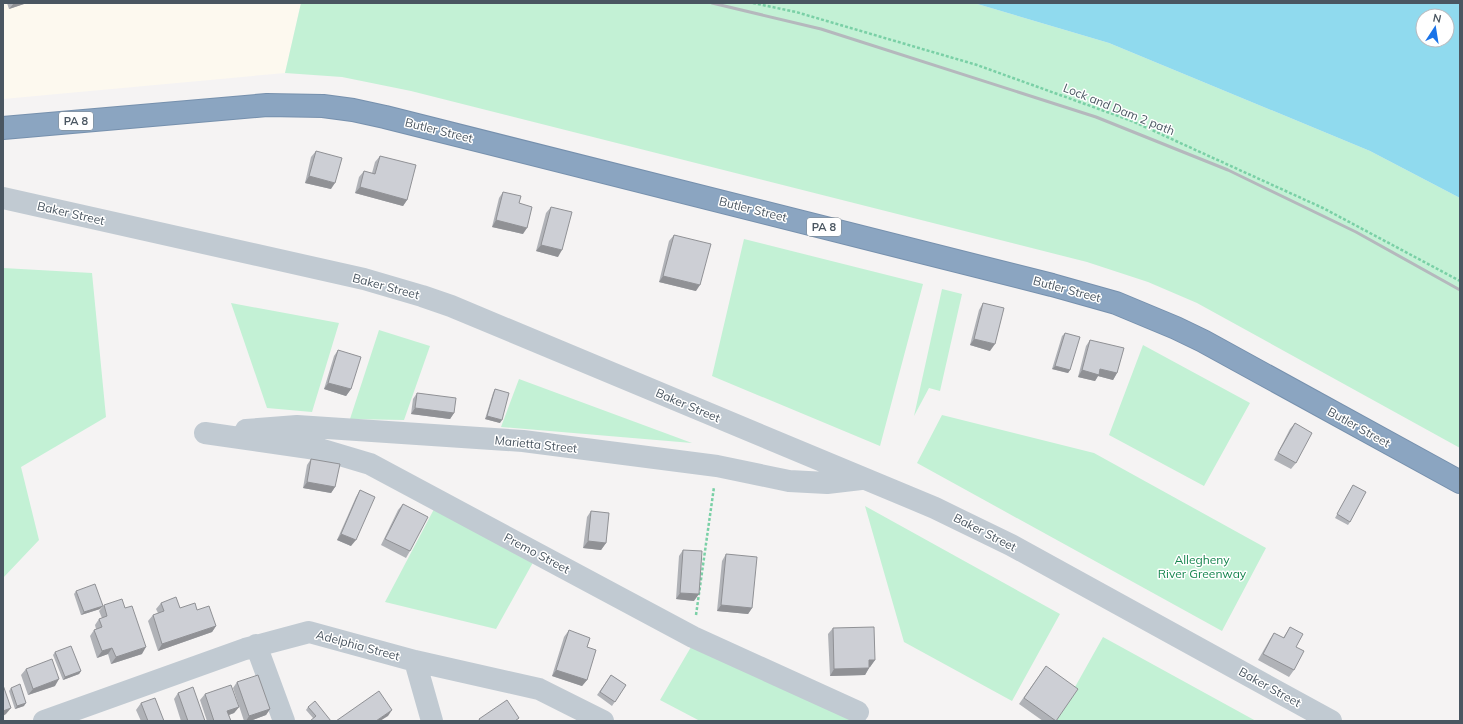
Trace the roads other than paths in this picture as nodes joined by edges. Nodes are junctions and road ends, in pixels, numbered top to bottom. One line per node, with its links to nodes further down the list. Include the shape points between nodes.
1 (3, 128): 5 (highway, Butler Street / PA 8, via 274,105 324,106 385,117 1116,303 1203,341)
2 (3, 198): 4 (street, Baker Street, via 364,279 422,296)
3 (205, 433): 4 (street, Marietta Street, via 305,426 523,441 717,466 789,481 827,483); 8 (street, Premo Street, via 323,450 370,464 693,636)
4 (864, 479): 13 (street, Baker Street, via 941,511 1011,545)
5 (1460, 482)
6 (256, 645): 7 (street, Adelphia Street, via 309,632); 9 (street, Adelphia Street); 10 (street)
7 (415, 661): 11 (street); 12 (street, Adelphia Street, via 539,689)
8 (858, 712)
9 (44, 721)
10 (284, 721)
11 (432, 721)
12 (603, 721)
13 (1331, 721)

